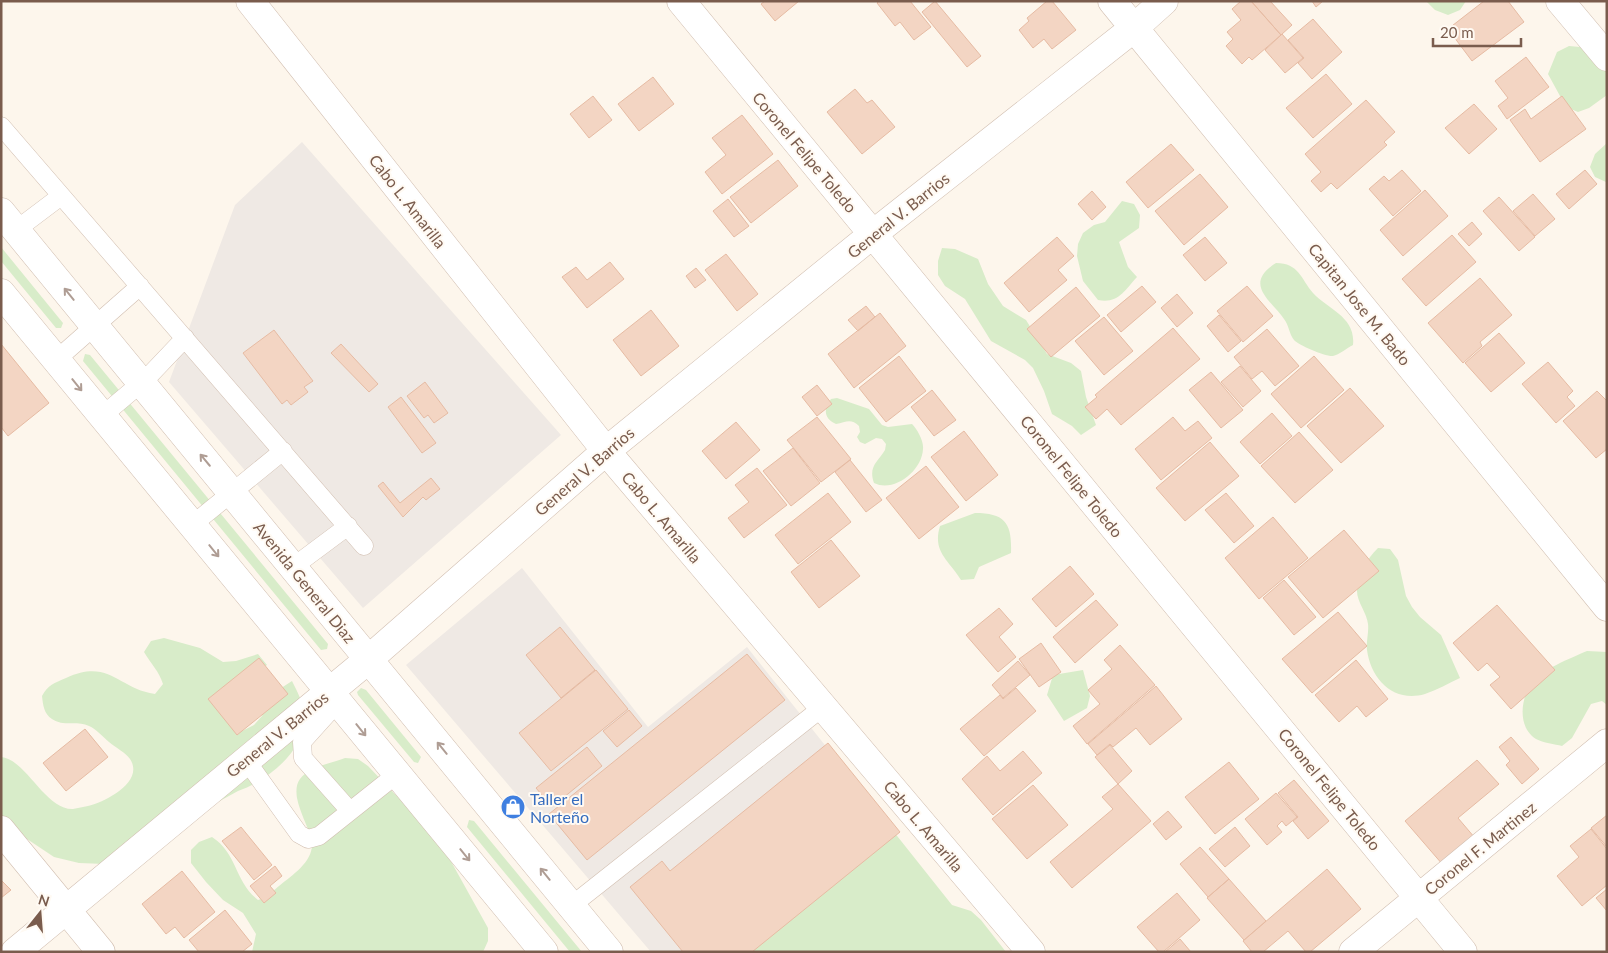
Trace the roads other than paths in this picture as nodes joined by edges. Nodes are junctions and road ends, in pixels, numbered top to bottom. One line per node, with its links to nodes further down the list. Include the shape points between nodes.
1 (250, 1): 20 (street, Cabo L. Amarilla)
2 (681, 1): 11 (street, Coronel Felipe Toledo)
3 (1112, 1): 6 (street, Capitan Jose M. Bado)
4 (1164, 1): 6 (street, General V. Barrios)
5 (1560, 1): 7 (street)
6 (1134, 28): 11 (street, General V. Barrios); 26 (street, Capitan Jose M. Bado)
7 (1607, 57)
8 (1, 126): 9 (lane)
9 (62, 196): 10 (lane); 12 (lane)
10 (9, 221): 14 (street, Avenida General Diaz, one-way to 10)
11 (873, 234): 20 (street, General V. Barrios); 36 (street, Coronel Felipe Toledo)
12 (140, 286): 14 (lane); 15 (lane)
13 (1, 293): 16 (street)
14 (95, 326): 16 (lane); 17 (street, Avenida General Diaz)
15 (185, 338): 17 (lane); 19 (lane)
16 (56, 360): 18 (street, one-way to 18)
17 (141, 383): 18 (lane); 21 (street, Avenida General Diaz, one-way to 17)
18 (102, 416): 22 (street)
19 (283, 451): 21 (lane); 23 (lane)
20 (606, 451): 27 (street, General V. Barrios); 29 (street, Cabo L. Amarilla)
21 (232, 493): 22 (lane); 25 (street, Avenida General Diaz)
22 (192, 525): 28 (street, one-way to 28)
23 (348, 526): 24 (lane); 25 (lane)
24 (364, 546)
25 (293, 567): 27 (street, Avenida General Diaz)
26 (1607, 607)
27 (369, 659): 28 (street, General V. Barrios); 37 (street, Avenida General Diaz, one-way to 27)
28 (334, 696): 30 (street, General V. Barrios); 33 (street, one-way to 33)
29 (823, 707): 37 (lane); 43 (street, Cabo L. Amarilla)
30 (294, 734): 32 (street, General V. Barrios); 34 (lane, via 303,758)
31 (1607, 744): 36 (street, Coronel F. Martinez)
32 (246, 760): 34 (lane, via 299,834 308,839 318,836); 38 (street, General V. Barrios)
33 (398, 774): 34 (lane); 41 (street, one-way to 41)
34 (350, 811)
35 (1, 830): 38 (street)
36 (1419, 898): 44 (street, Coronel F. Martinez); 45 (street, Coronel Felipe Toledo)
37 (571, 906): 42 (street, Avenida General Diaz)
38 (65, 909): 39 (street, General V. Barrios); 40 (street)
39 (15, 952)
40 (100, 952)
41 (544, 952)
42 (609, 952)
43 (1031, 952)
44 (1353, 952)
45 (1464, 952)

